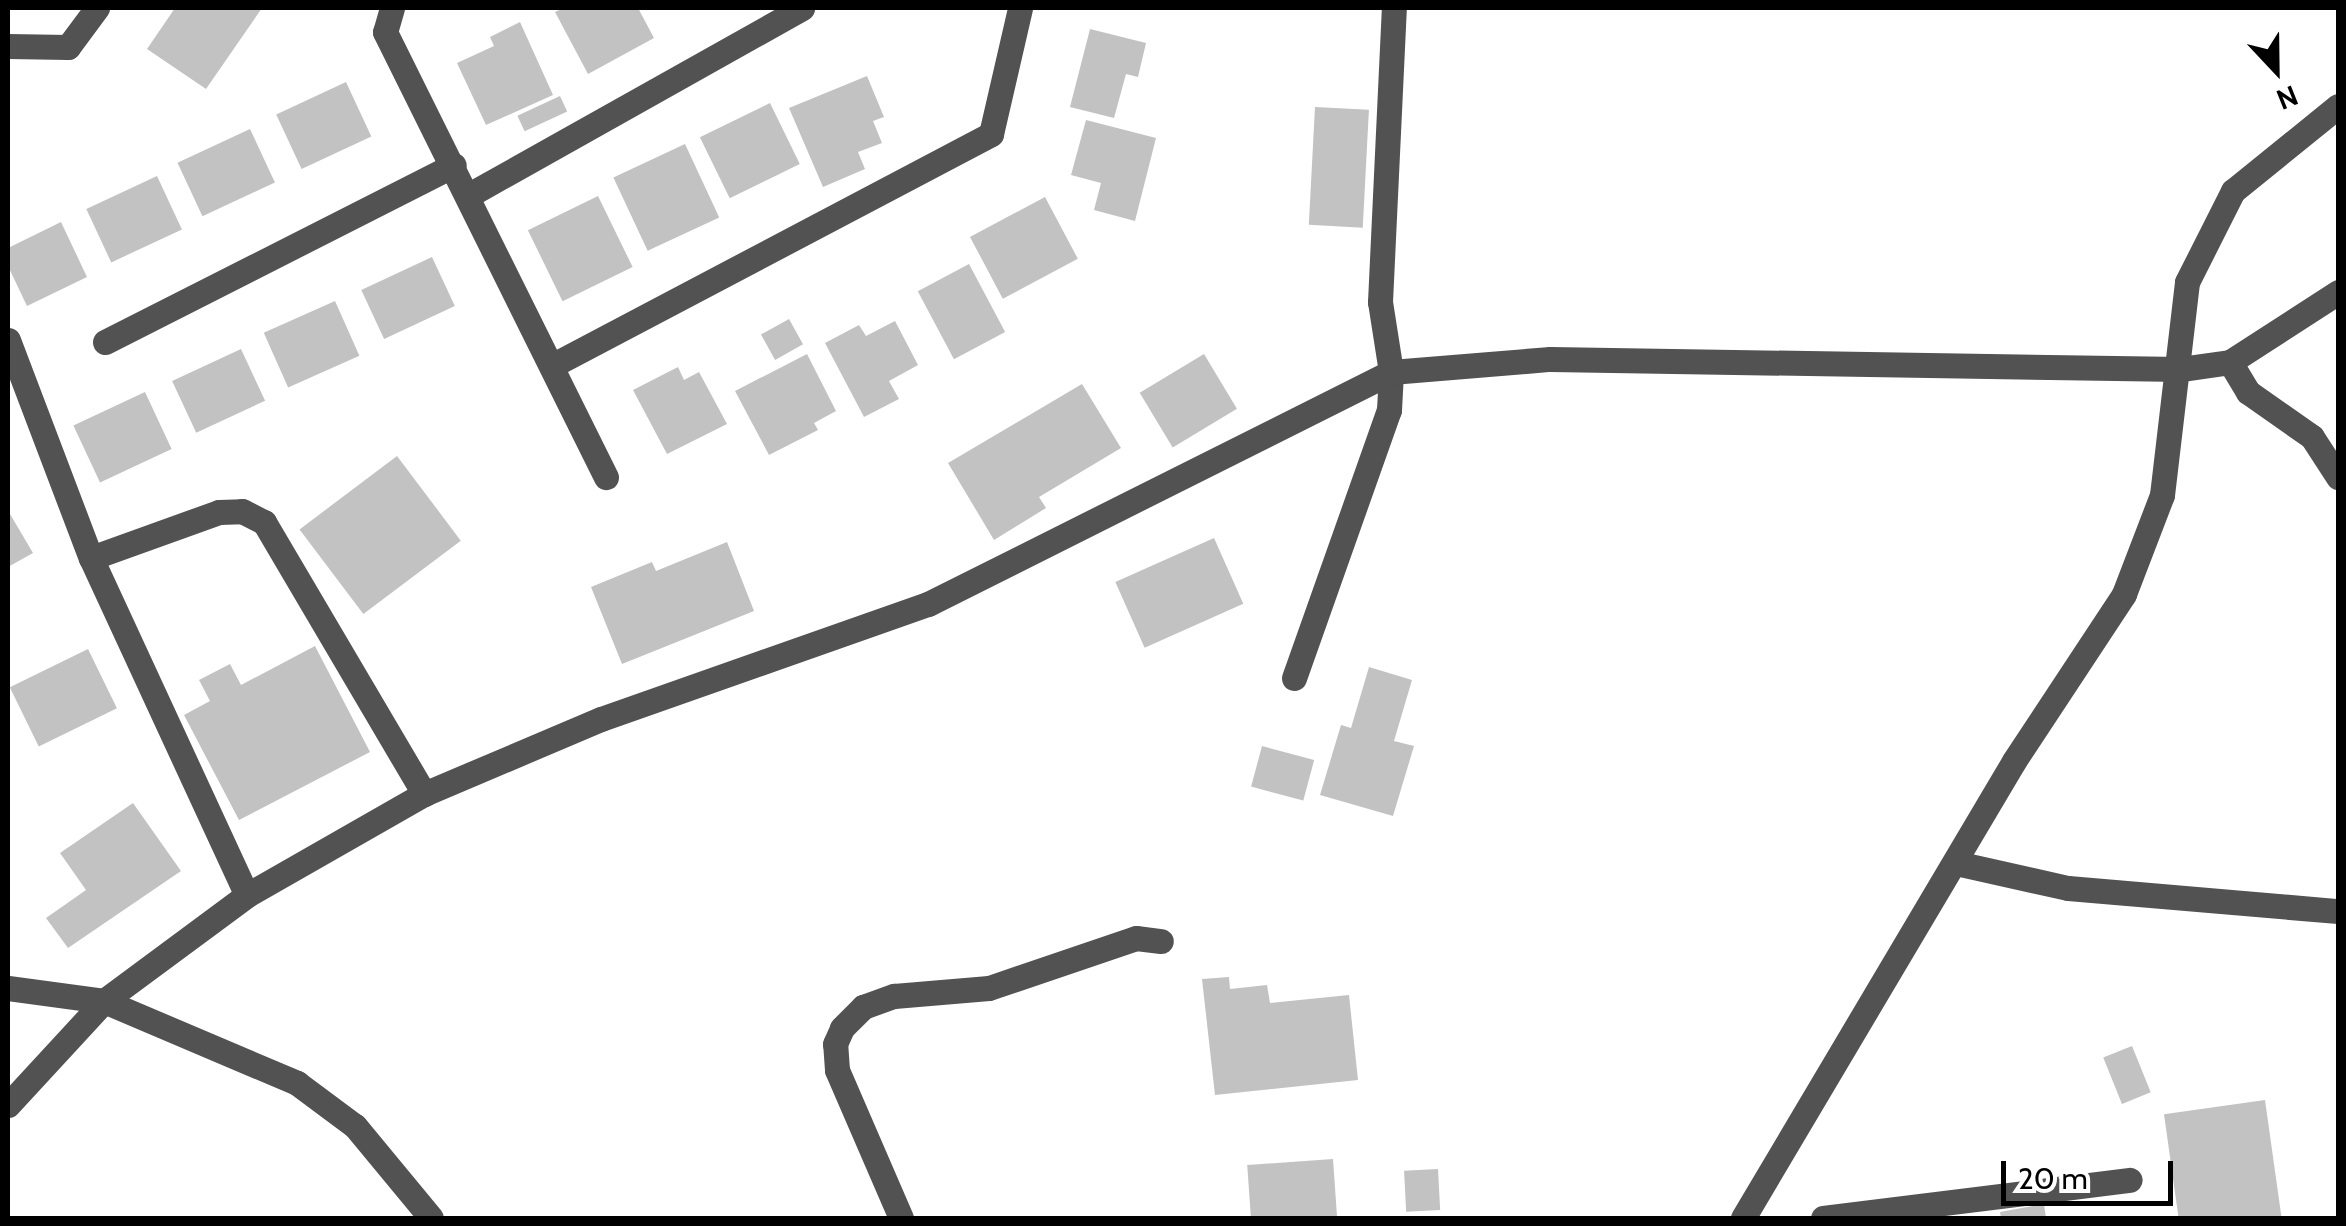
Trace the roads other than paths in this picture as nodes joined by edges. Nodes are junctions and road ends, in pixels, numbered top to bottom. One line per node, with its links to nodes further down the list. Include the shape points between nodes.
1 (97, 8): 6 (street, via 68,48)
2 (392, 8): 8 (street, via 385,32)
3 (802, 8): 9 (street)
4 (1020, 8): 14 (street, via 991,134)
5 (1394, 8): 16 (street, via 1380,302)
6 (8, 46)
7 (2338, 106): 15 (street, via 2234,192 2186,282)
8 (454, 165): 9 (street); 12 (street)
9 (469, 195): 14 (street)
10 (2338, 292): 13 (street)
11 (8, 340): 19 (street)
12 (105, 342)
13 (2230, 362): 15 (street); 18 (street, via 2248,392 2312,436)
14 (555, 364): 17 (street)
15 (2181, 369): 16 (street, via 1550,359); 22 (street, via 2162,495 2124,594)
16 (1392, 372): 20 (street, via 1390,410); 21 (street, via 928,604 601,719)
17 (606, 477)
18 (2338, 478)
19 (91, 558): 21 (street, via 219,512 242,511 264,522); 23 (street)
20 (1294, 678)
21 (424, 794): 23 (street)
22 (1956, 863): 24 (street, via 2068,888); 32 (street)
23 (246, 895): 27 (street)
24 (2338, 911)
25 (1160, 941): 31 (street, via 1136,938 988,988 894,996 863,1008 842,1028 835,1044 838,1070)
26 (8, 988): 27 (street)
27 (104, 1001): 28 (street); 30 (street, via 297,1083 355,1126)
28 (8, 1105)
29 (2130, 1180): 33 (street)
30 (432, 1218)
31 (900, 1218)
32 (1743, 1218)
33 (1823, 1218)

